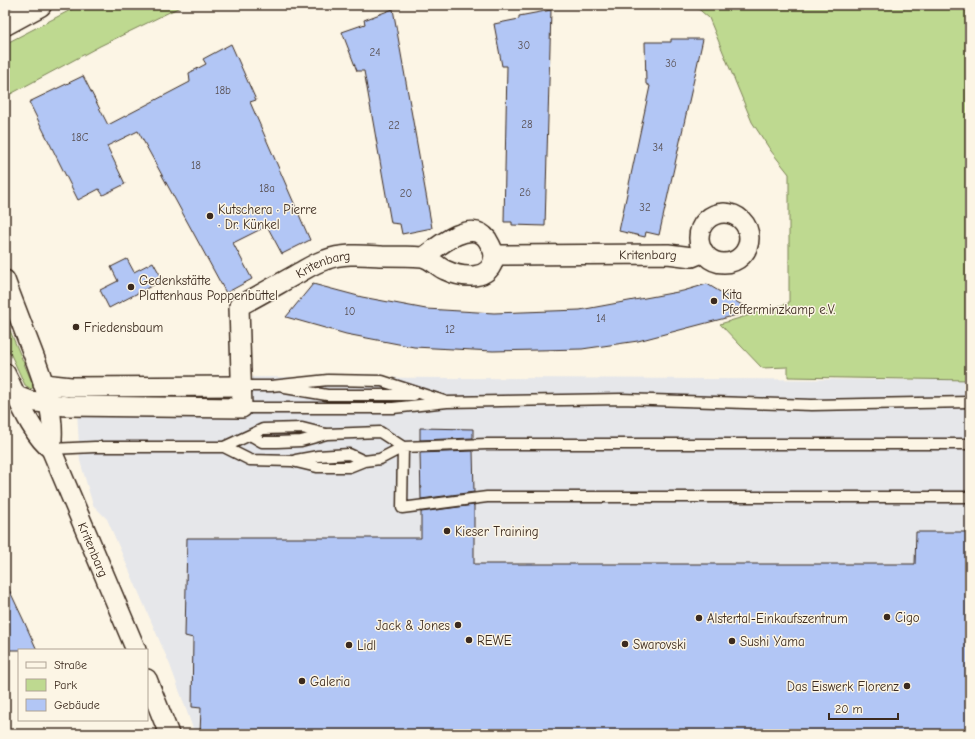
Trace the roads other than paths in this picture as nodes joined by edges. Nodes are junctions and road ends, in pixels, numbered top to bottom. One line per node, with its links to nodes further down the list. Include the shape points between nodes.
1 (40, 5): 2 (main road)
2 (5, 24)
3 (704, 252): 4 (street, Kritenbarg, via 692,257 668,254)
4 (494, 255): 5 (street, via 490,269 476,276 445,270); 5 (street, via 486,237 475,232 467,232 440,243)
5 (424, 257): 9 (street, Kritenbarg, via 356,255 325,259 239,306)
6 (5, 280): 8 (street, Kritenbarg)
7 (5, 373): 11 (street, Kritenbarg)
8 (43, 384): 9 (street, via 71,387); 15 (street, Kritenbarg)
9 (241, 386): 10 (lane); 16 (street, Kritenbarg)
10 (271, 386): 12 (lane, via 327,395); 12 (lane, via 328,380 382,381)
11 (17, 396): 15 (street, via 30,401); 20 (street, Kritenbarg, via 39,438)
12 (426, 396): 13 (lane)
13 (448, 402): 14 (lane, via 621,399 812,405); 16 (lane, via 393,408)
14 (970, 402)
15 (48, 403): 16 (street, via 82,406); 20 (street, Kritenbarg, via 53,438)
16 (242, 408)
17 (970, 444): 19 (lane, via 487,444)
18 (224, 447): 19 (lane, via 250,460 292,461 318,467 349,467 364,460 380,459); 19 (lane, via 250,435 262,442 277,442 301,441 327,434 380,432); 20 (lane)
19 (403, 447): 21 (lane, via 402,508 487,497)
20 (51, 449): 22 (street, Kritenbarg)
21 (970, 497)
22 (136, 649)
23 (148, 684): 24 (street)
24 (151, 700): 25 (street)
25 (169, 734)

